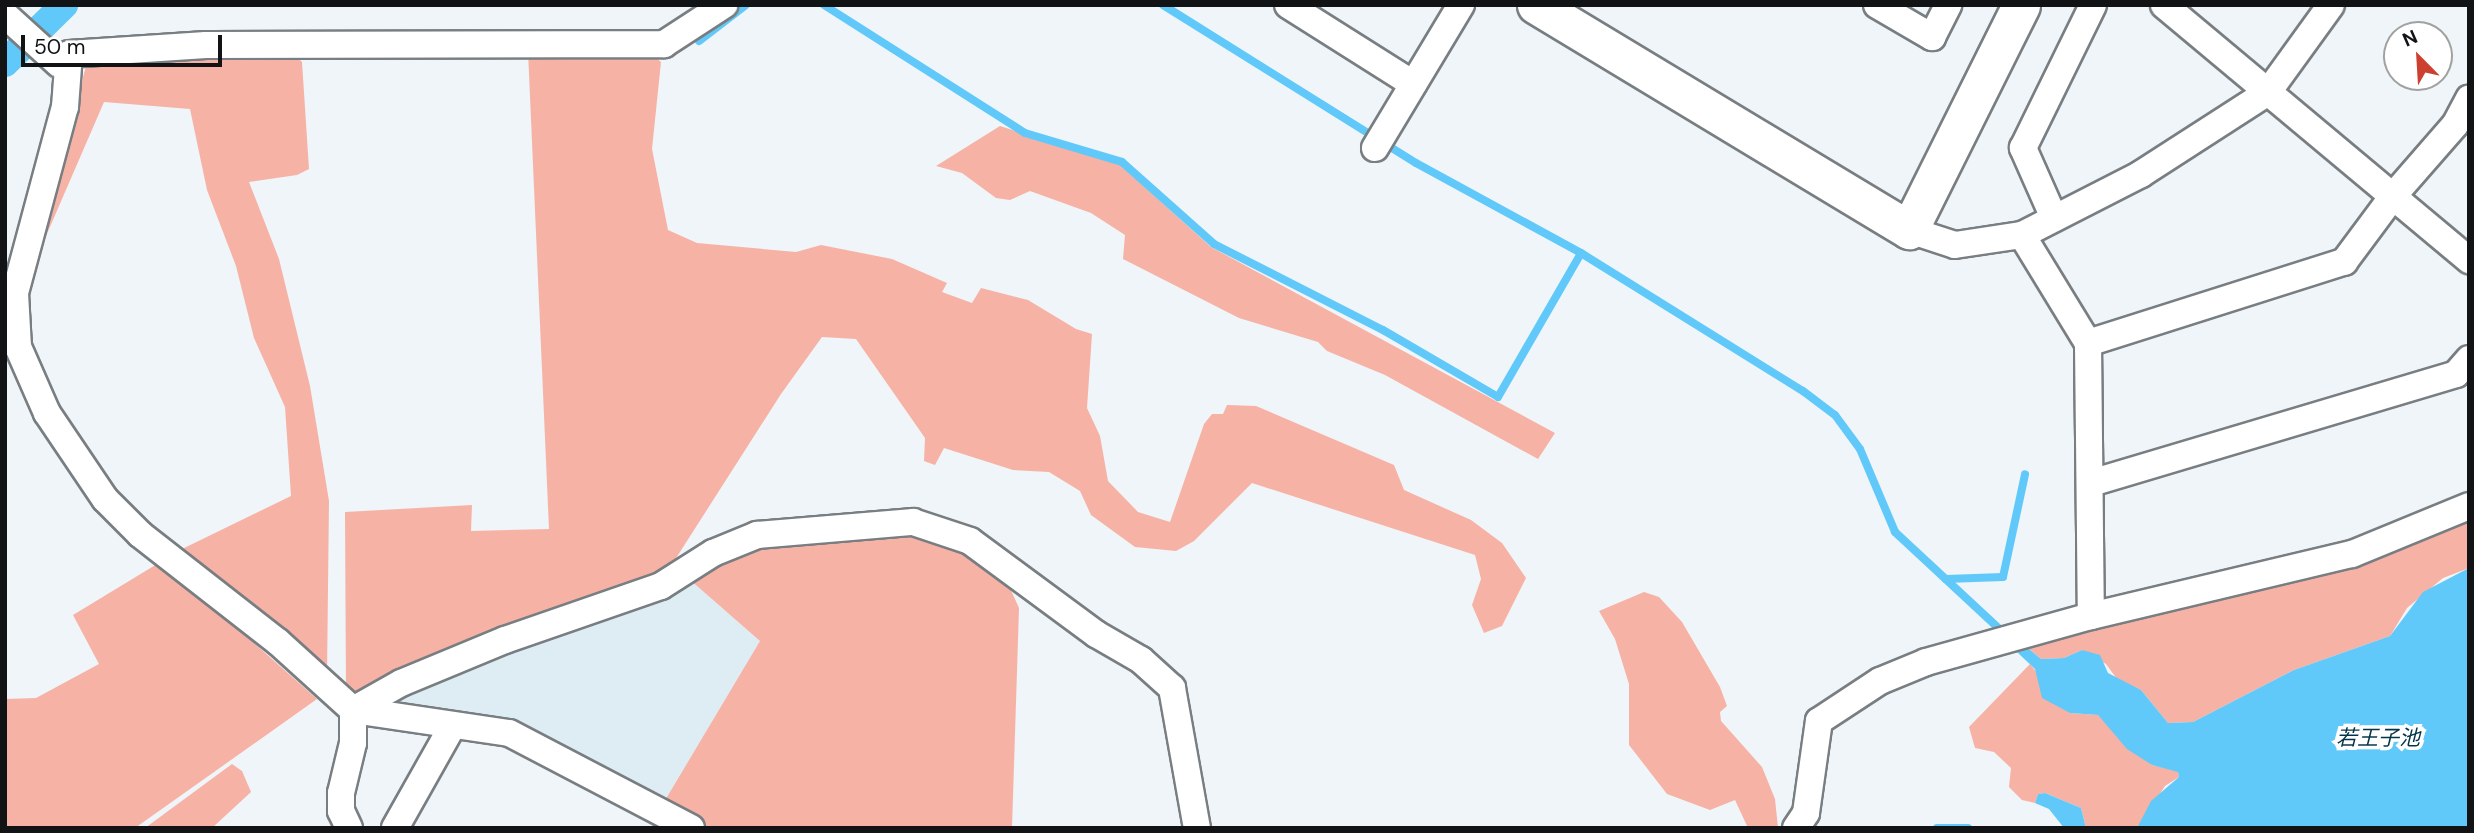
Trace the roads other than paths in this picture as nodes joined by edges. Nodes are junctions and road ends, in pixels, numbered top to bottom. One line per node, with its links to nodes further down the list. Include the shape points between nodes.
1 (724, 5): 27 (street, via 664,44 206,45 69,54 65,107 15,293 18,348 47,412 105,499 140,534 278,642)
2 (1288, 5): 13 (street)
3 (1461, 5): 13 (street)
4 (1536, 5): 19 (street)
5 (1877, 5): 6 (street, via 1931,37)
6 (1948, 5)
7 (2021, 5): 19 (street)
8 (2093, 5): 18 (street, via 2024,148)
9 (2164, 5): 14 (street)
10 (2330, 5): 14 (street)
11 (9, 18): 12 (street)
12 (59, 64)
13 (1413, 84): 16 (street)
14 (2268, 92): 17 (street); 18 (street, via 2141,174)
15 (2469, 99): 17 (street, via 2455,125)
16 (1379, 140)
17 (2393, 196): 21 (street); 22 (street, via 2344,262)
18 (2054, 218): 20 (street)
19 (1909, 230): 20 (street, via 1955,245)
20 (2022, 235): 22 (street)
21 (2469, 260)
22 (2088, 343): 24 (street)
23 (2469, 359): 24 (street, via 2456,374)
24 (2091, 483): 26 (street)
25 (2469, 506): 26 (street, via 2352,554)
26 (2091, 616): 33 (street, via 1926,662 1880,681 1819,721 1806,813)
27 (353, 710): 28 (street); 29 (street, via 353,743 341,802); 32 (street, via 401,683 505,640 661,586 713,553 757,535 913,522 970,541 1096,635 1141,660 1172,688)
28 (453, 725): 30 (street); 31 (street, via 509,733)
29 (349, 828)
30 (395, 828)
31 (691, 828)
32 (1197, 828)
33 (1796, 828)

